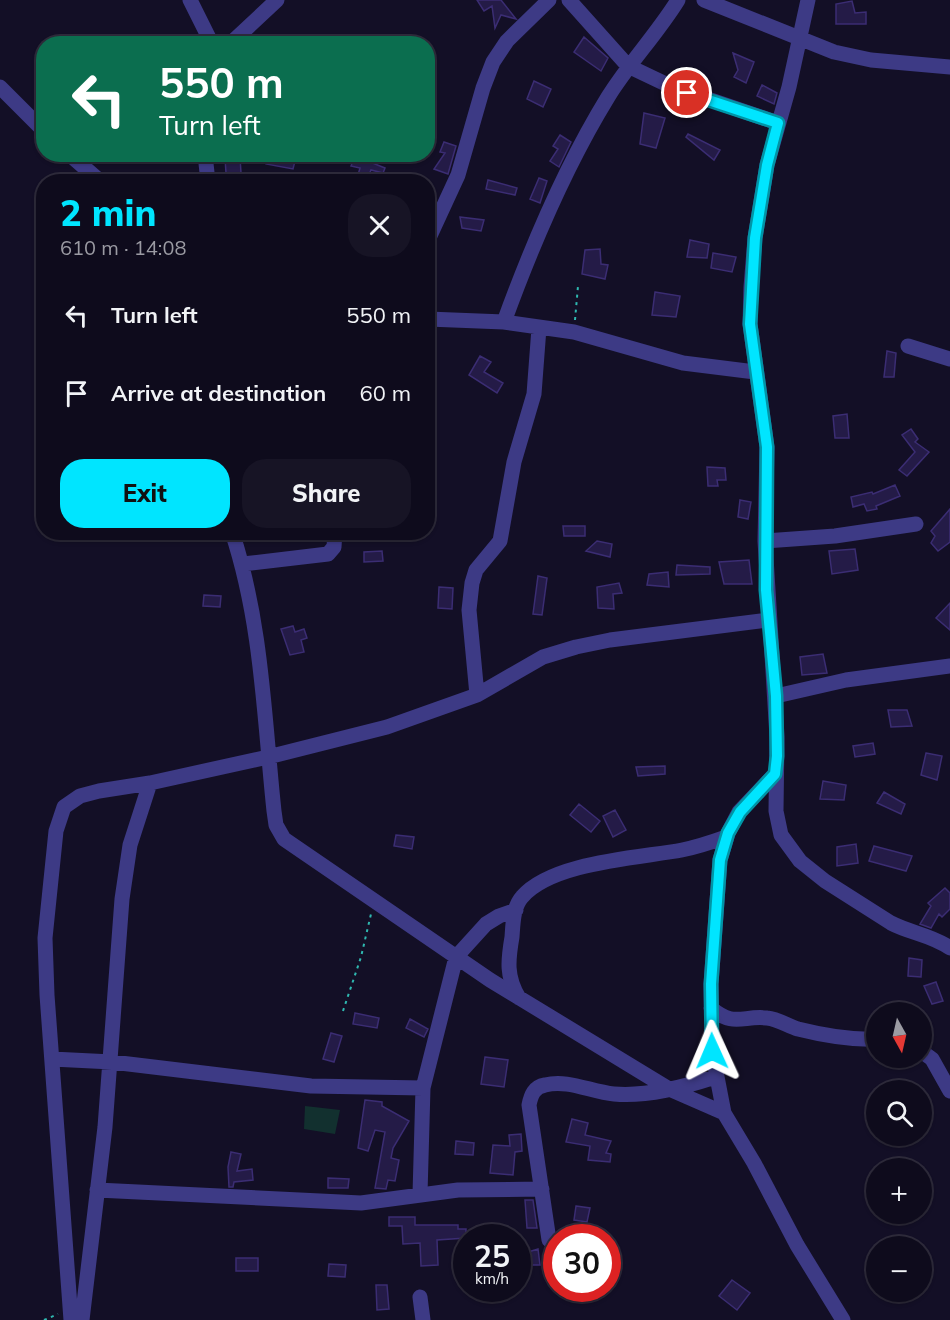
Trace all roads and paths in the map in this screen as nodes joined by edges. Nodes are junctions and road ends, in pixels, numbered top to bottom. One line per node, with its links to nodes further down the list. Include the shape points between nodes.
1 (190, 0): 8 (street)
2 (277, 0): 9 (street)
3 (549, 0): 18 (street, via 507,41 493,62 458,175)
4 (569, 0): 11 (street)
5 (678, 0): 11 (street)
6 (706, 0): 10 (street)
7 (808, 0): 10 (street)
8 (208, 36)
9 (239, 36)
10 (800, 38): 12 (street, via 834,52 871,60); 15 (street)
11 (628, 66): 15 (street, via 669,86); 21 (street, via 549,209)
12 (950, 67)
13 (0, 87): 14 (street)
14 (36, 123)
15 (778, 123): 26 (street, via 755,238 750,324)
16 (78, 162): 17 (street)
17 (92, 174)
18 (435, 225)
19 (578, 286): 23 (path)
20 (435, 319): 21 (street)
21 (504, 322): 22 (street)
22 (539, 328): 23 (street); 34 (street, via 534,394 514,462 500,541 477,570 472,583 469,610)
23 (574, 332): 26 (street, via 683,363)
24 (908, 346): 25 (street)
25 (950, 359)
26 (755, 372): 30 (street, via 767,447)
27 (916, 524): 30 (street)
28 (235, 540): 31 (street)
29 (334, 540): 31 (street, via 328,554)
30 (765, 541): 32 (street)
31 (243, 564): 36 (street, via 259,645)
32 (768, 620): 34 (street, via 576,647 543,657); 35 (street)
33 (950, 666): 35 (street, via 846,680)
34 (477, 695): 36 (street, via 387,727)
35 (776, 696): 37 (street)
36 (268, 757): 38 (street); 40 (street, via 273,811 284,839)
37 (775, 774): 39 (street, via 740,812); 42 (street, via 781,835 800,861 891,923)
38 (150, 783): 48 (street, via 80,796 64,807 56,831 45,938); 50 (street, via 130,845 122,899)
39 (726, 837): 41 (street, via 557,876 527,893); 45 (street, via 720,860)
40 (374, 900): 43 (street); 46 (path)
41 (516, 910): 43 (street, via 486,924); 44 (street, via 508,971)
42 (950, 948)
43 (456, 957): 44 (street); 52 (street)
44 (519, 998): 53 (street)
45 (711, 1008): 47 (street, via 737,1021 768,1018 828,1035); 51 (street)
46 (343, 1011)
47 (866, 1038)
48 (52, 1059): 50 (street); 61 (street)
49 (932, 1059): 54 (street)
50 (112, 1062): 52 (street, via 311,1086); 57 (street)
51 (715, 1077): 53 (street); 55 (street)
52 (423, 1088): 58 (street)
53 (669, 1089): 55 (street); 56 (street, via 616,1095 558,1082 542,1085 532,1093 529,1105)
54 (950, 1090)
55 (724, 1113): 64 (street, via 796,1245)
56 (542, 1189): 58 (street); 59 (street)
57 (96, 1190): 58 (street, via 361,1203); 62 (street)
58 (420, 1194)
59 (547, 1224)
60 (420, 1298): 63 (street)
61 (71, 1320)
62 (82, 1320)
63 (423, 1320)
64 (843, 1320)

